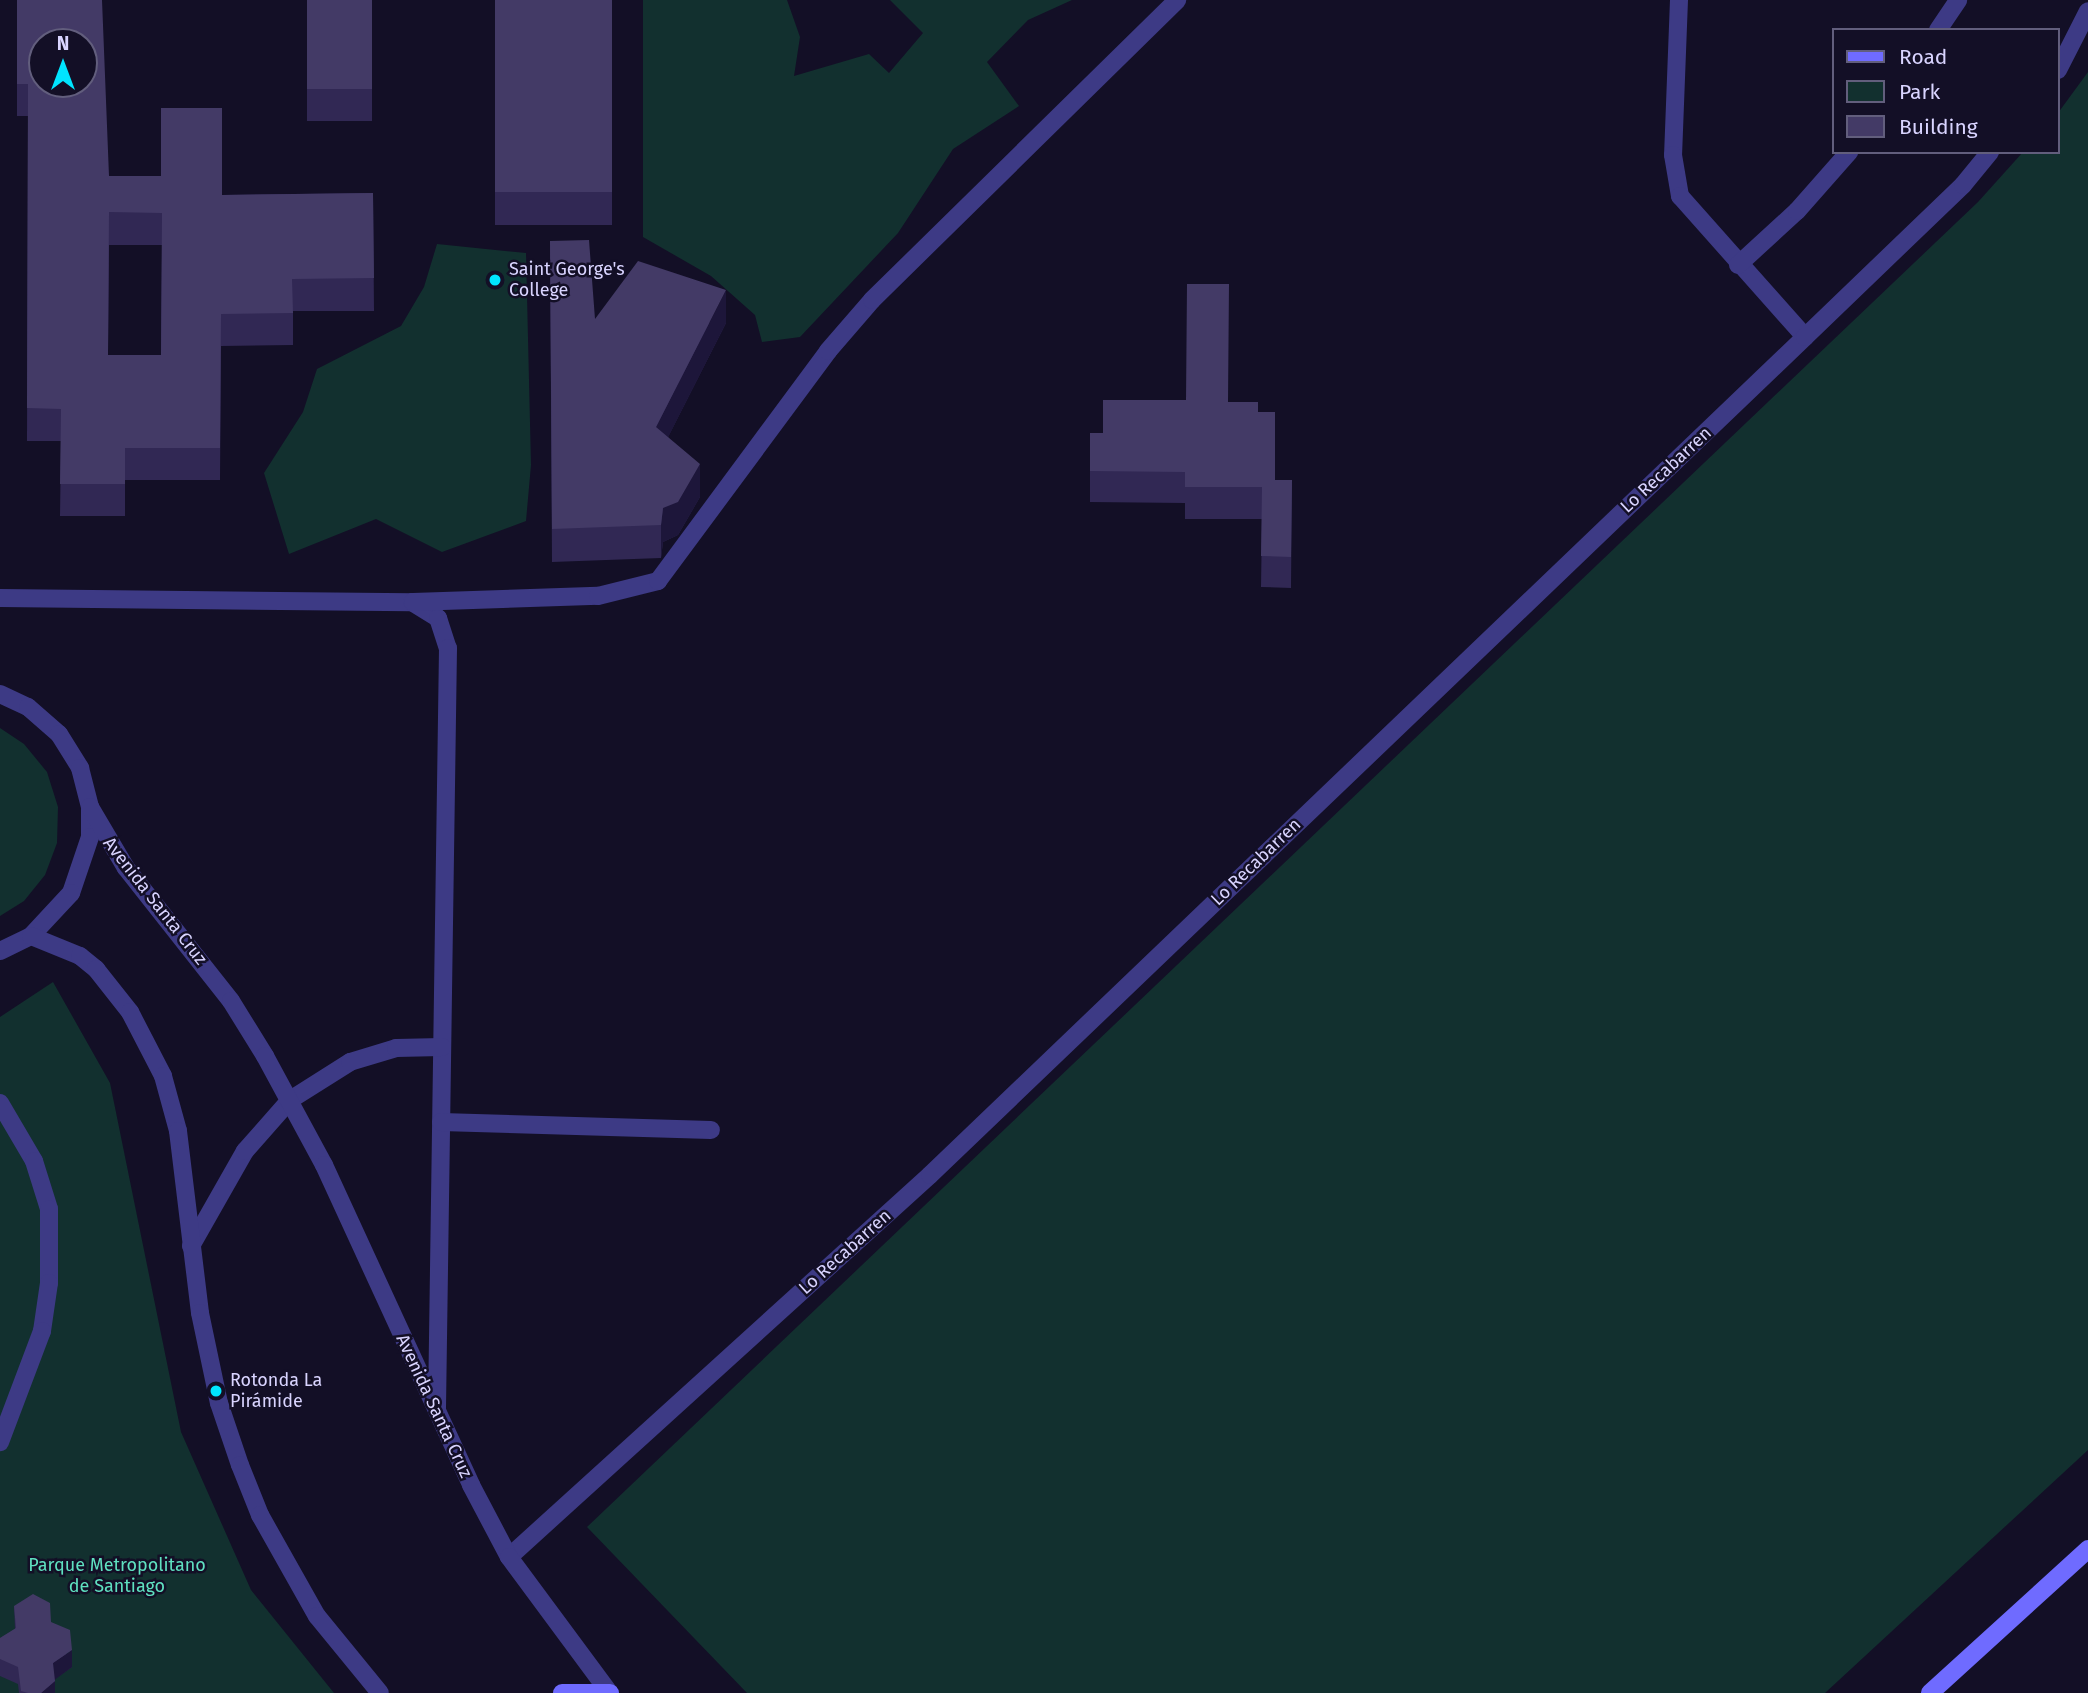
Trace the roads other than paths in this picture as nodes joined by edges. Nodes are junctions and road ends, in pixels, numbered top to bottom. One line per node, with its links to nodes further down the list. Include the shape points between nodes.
1 (1177, 0): 12 (street, via 872,300 828,351 658,580 598,596)
2 (1679, 0): 9 (street, via 1673,155 1680,196)
3 (1958, 0): 5 (street)
4 (2088, 11): 6 (street)
5 (1939, 28)
6 (2060, 66)
7 (1847, 154): 9 (street, via 1797,211)
8 (1988, 154): 10 (street, Lo Recabarren, via 1963,185)
9 (1738, 265): 10 (street)
10 (1805, 337): 26 (street, Lo Recabarren, via 930,1175)
11 (0, 598): 12 (street)
12 (412, 602): 17 (street, via 438,618 448,648)
13 (0, 694): 14 (street, via 28,707 59,734 80,768)
14 (90, 807): 15 (street, via 90,837 71,893); 18 (street, Avenida Santa Cruz, via 126,868 231,1001)
15 (30, 936): 16 (street); 22 (street, via 80,956 96,969 148,1043 163,1076 178,1131)
16 (0, 951)
17 (442, 1047): 18 (street, via 396,1048 349,1062); 20 (street)
18 (290, 1100): 22 (street, via 245,1152); 23 (street, Avenida Santa Cruz)
19 (0, 1103): 24 (street, via 34,1161 49,1209 49,1283 42,1331)
20 (441, 1122): 21 (street); 23 (street)
21 (711, 1130)
22 (191, 1246): 27 (street, via 219,1403 260,1515 317,1616)
23 (437, 1411): 26 (street, Avenida Santa Cruz)
24 (0, 1442)
25 (2088, 1549): 30 (main road)
26 (509, 1557): 29 (street, Avenida Santa Cruz)
27 (380, 1693)
28 (562, 1693): 29 (main road)
29 (610, 1693)
30 (1930, 1693)

